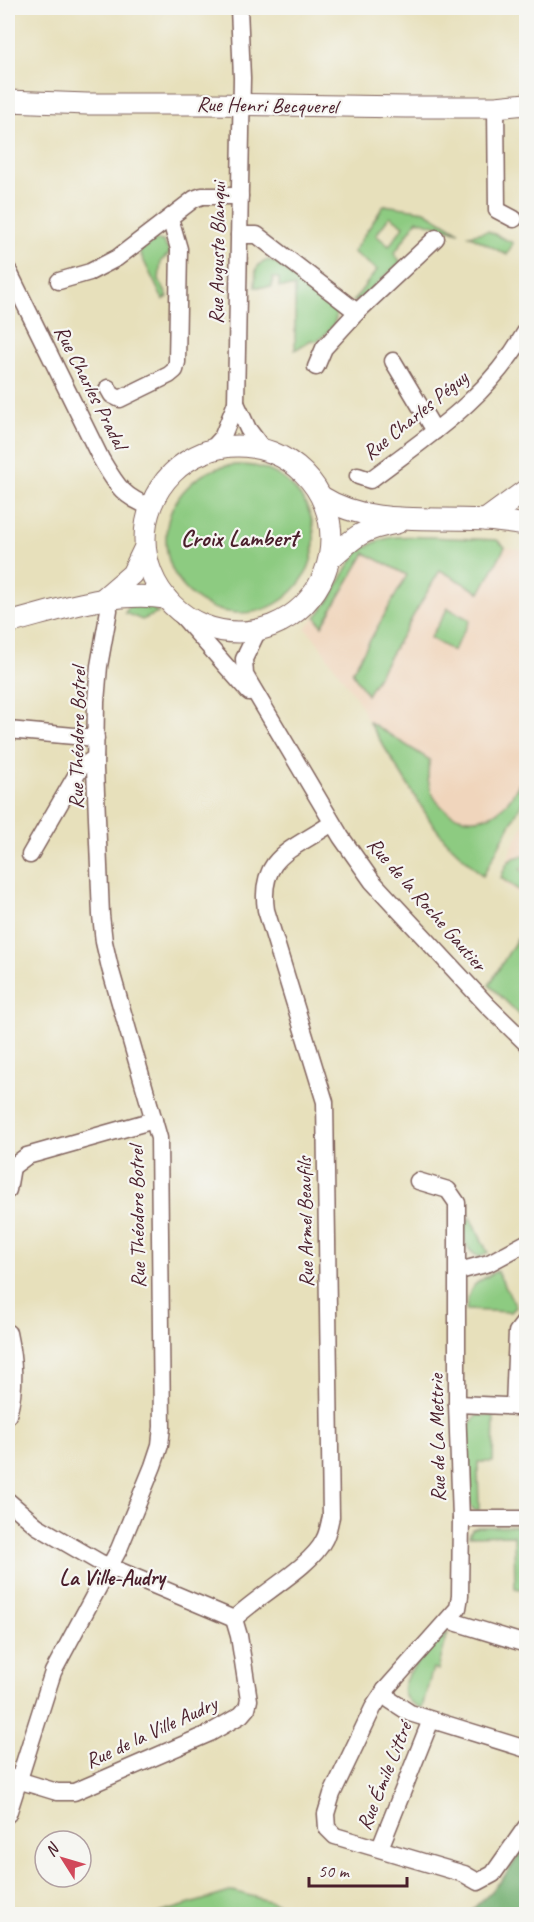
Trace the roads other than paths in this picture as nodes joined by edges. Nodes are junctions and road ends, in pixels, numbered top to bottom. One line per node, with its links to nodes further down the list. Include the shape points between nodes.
1 (239, 8): 3 (street, Rue Auguste Blanqui)
2 (8, 101): 3 (main road, Rue Henri Becquerel)
3 (242, 104): 5 (main road, Rue Henri Becquerel); 6 (street, Rue Auguste Blanqui)
4 (526, 104): 5 (main road, Rue Henri Becquerel)
5 (496, 107): 8 (street, via 497,210)
6 (240, 196): 7 (street, via 202,196); 9 (street, Rue Auguste Blanqui)
7 (170, 218): 12 (street, via 117,258 90,272); 18 (street, via 179,249 175,370 120,399)
8 (514, 219)
9 (240, 235): 13 (street, via 257,235); 19 (street, Rue Auguste Blanqui)
10 (436, 238): 13 (street)
11 (8, 270): 26 (street, Rue Charles Pradal, via 116,484 133,500)
12 (59, 281)
13 (357, 312): 17 (street, via 324,348)
14 (526, 331): 15 (street, Rue Charles Péguy)
15 (522, 347): 20 (street, Rue Charles Péguy, via 461,412)
16 (393, 361): 20 (street)
17 (316, 367)
18 (108, 388)
19 (236, 403): 21 (street, Rue Auguste Blanqui); 22 (street, Rue Auguste Blanqui, via 222,438)
20 (435, 431): 23 (street, Rue Charles Péguy, via 370,480)
21 (263, 449): 22 (main road, via 236,446); 25 (main road, via 295,465)
22 (210, 451): 26 (main road, via 185,463 171,476)
23 (358, 476)
24 (526, 490): 28 (main road)
25 (322, 497): 27 (main road, via 354,512); 31 (main road, via 330,526)
26 (151, 507): 30 (main road)
27 (422, 519): 28 (main road); 31 (main road, via 372,528)
28 (485, 520): 29 (main road)
29 (526, 525)
30 (146, 547): 32 (main road, via 132,574); 33 (main road, via 152,574)
31 (330, 559): 35 (main road, via 314,593 299,610 280,623)
32 (104, 598): 33 (main road, via 140,595); 34 (main road); 38 (street, Rue Théodore Botrel, via 109,610 99,666)
33 (171, 603): 35 (main road, via 201,625 229,632); 36 (street)
34 (8, 623)
35 (258, 630): 36 (street, via 244,659 245,675)
36 (273, 720): 40 (street, Rue de la Roche Gautier)
37 (8, 730): 38 (street)
38 (96, 738): 39 (street, Rue Théodore Botrel)
39 (95, 758): 41 (street, via 81,767); 43 (street, Rue Théodore Botrel, via 104,942)
40 (332, 824): 42 (street, Rue de la Roche Gautier, via 387,898); 58 (street, Rue Armel Beaufils, via 280,857 266,877 264,894 325,1102 331,1517 325,1539 312,1557)
41 (30, 855)
42 (526, 1043)
43 (154, 1120): 44 (street, via 27,1156); 57 (street, Rue Théodore Botrel, via 159,1150 162,1427 153,1466)
44 (10, 1167): 46 (street)
45 (418, 1180): 48 (street, Rue de La Mettrie, via 447,1190 457,1203)
46 (8, 1190)
47 (526, 1243): 48 (street, via 489,1263)
48 (459, 1271): 51 (street, Rue de La Mettrie)
49 (526, 1320): 52 (street, via 517,1332)
50 (8, 1333): 53 (street, via 14,1379)
51 (457, 1404): 52 (street); 55 (street, Rue de La Mettrie)
52 (520, 1407)
53 (8, 1415)
54 (8, 1501): 57 (street, via 37,1526)
55 (461, 1519): 56 (street); 59 (street, Rue de La Mettrie, via 460,1596 458,1608)
56 (526, 1519)
57 (110, 1567): 58 (street); 64 (street, Rue Théodore Botrel, via 53,1672)
58 (234, 1619): 64 (street, Rue de la Ville Audry, via 249,1700 241,1715 210,1733 74,1792 57,1792)
59 (448, 1620): 60 (street); 61 (street, Rue de La Mettrie)
60 (526, 1644)
61 (385, 1690): 62 (street, via 399,1707); 67 (street, Rue de La Mettrie, via 332,1794 326,1814 327,1827 335,1836)
62 (431, 1720): 63 (street); 67 (street, Rue Émile Littré)
63 (526, 1749)
64 (13, 1779): 65 (street, Rue Théodore Botrel)
65 (8, 1814)
66 (526, 1827): 67 (street, via 493,1874 478,1882)
67 (380, 1848)

